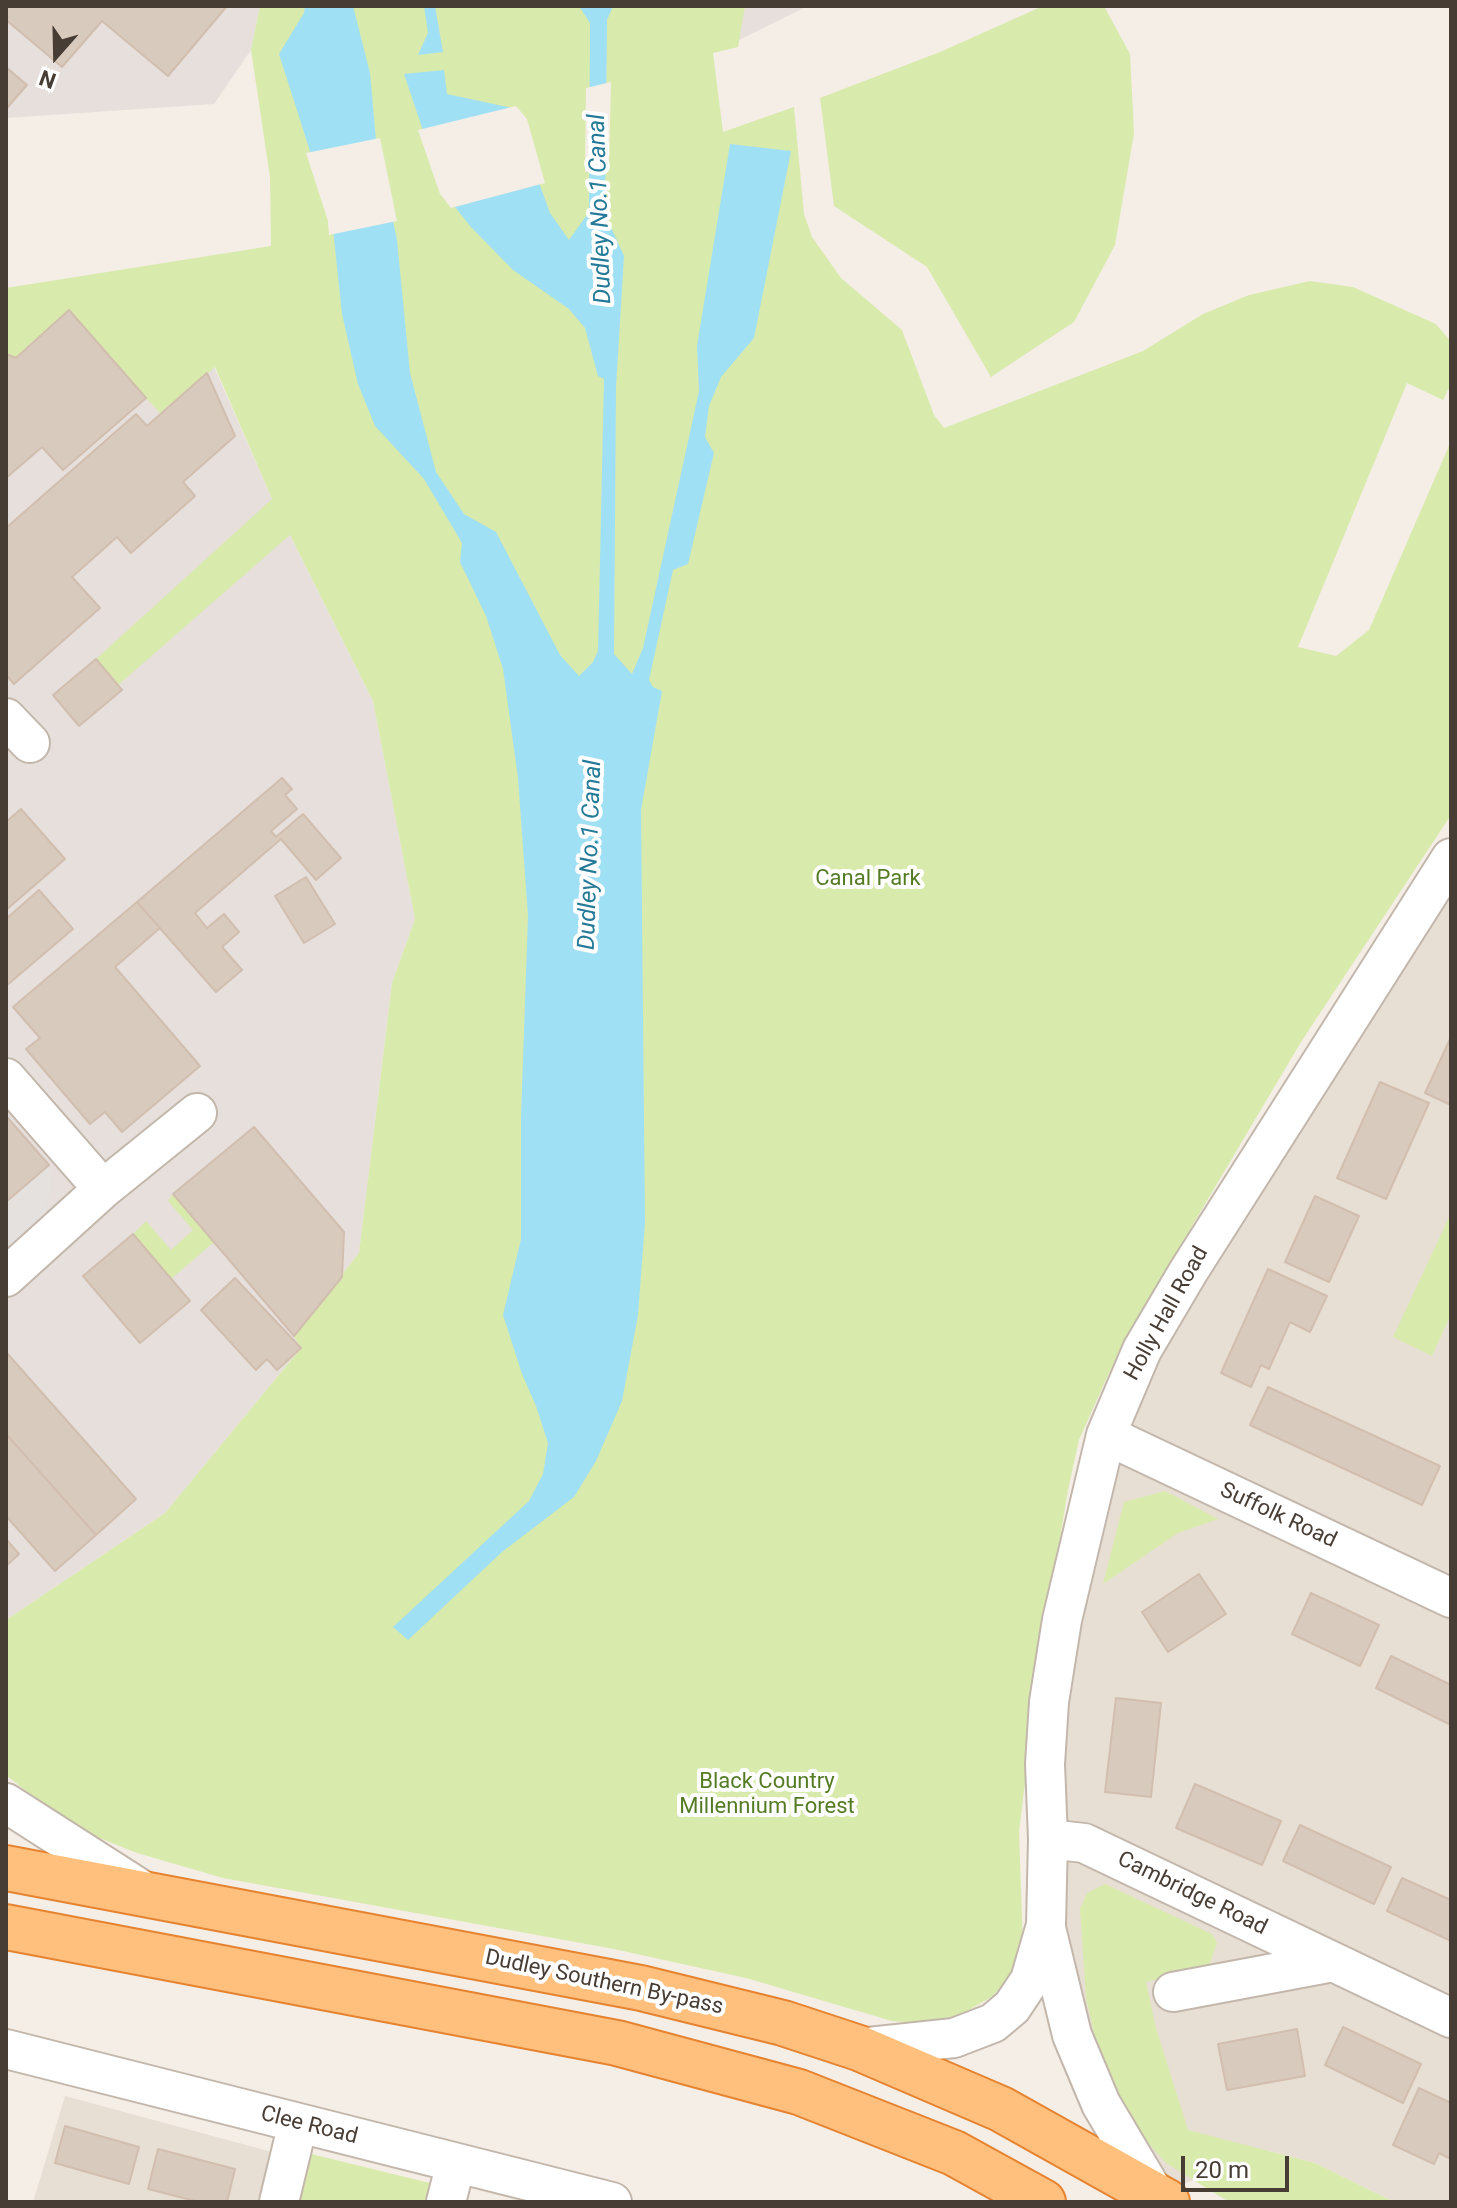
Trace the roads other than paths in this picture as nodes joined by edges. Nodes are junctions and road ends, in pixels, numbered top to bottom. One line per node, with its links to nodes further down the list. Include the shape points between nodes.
1 (1451, 858): 6 (street, Holly Hall Road, via 1188,1272 1142,1350)
2 (6, 1078): 4 (street)
3 (197, 1113): 4 (street)
4 (103, 1189): 5 (street)
5 (6, 1277)
6 (1106, 1435): 7 (street, Suffolk Road); 9 (street, Holly Hall Road, via 1062,1620 1049,1702)
7 (1451, 1598)
8 (6, 1803): 11 (street)
9 (1048, 1839): 12 (street, Holly Hall Road); 14 (street, Cambridge Road, via 1084,1843)
10 (6, 1868): 11 (highway, Dudley Southern By-pass)
11 (150, 1894): 17 (highway, Dudley Southern By-pass, via 641,1988)
12 (1046, 1925): 17 (street, Holly Hall Road, via 1030,1980 993,2023 954,2038); 21 (street, Holly Hall Road, via 1072,2035 1101,2104)
13 (6, 1927): 25 (highway, via 617,2043 799,2092 954,2153)
14 (1333, 1962): 15 (street); 16 (street, Cambridge Road)
15 (1173, 1992)
16 (1451, 2018)
17 (859, 2048): 21 (highway, Dudley Southern By-pass, via 1001,2109)
18 (6, 2049): 19 (street, Clee Road)
19 (298, 2123): 20 (street, Clee Road); 22 (street)
20 (456, 2163): 23 (street); 24 (street, Clee Road)
21 (1161, 2198)
22 (279, 2202)
23 (446, 2202)
24 (612, 2202)
25 (1043, 2202)

